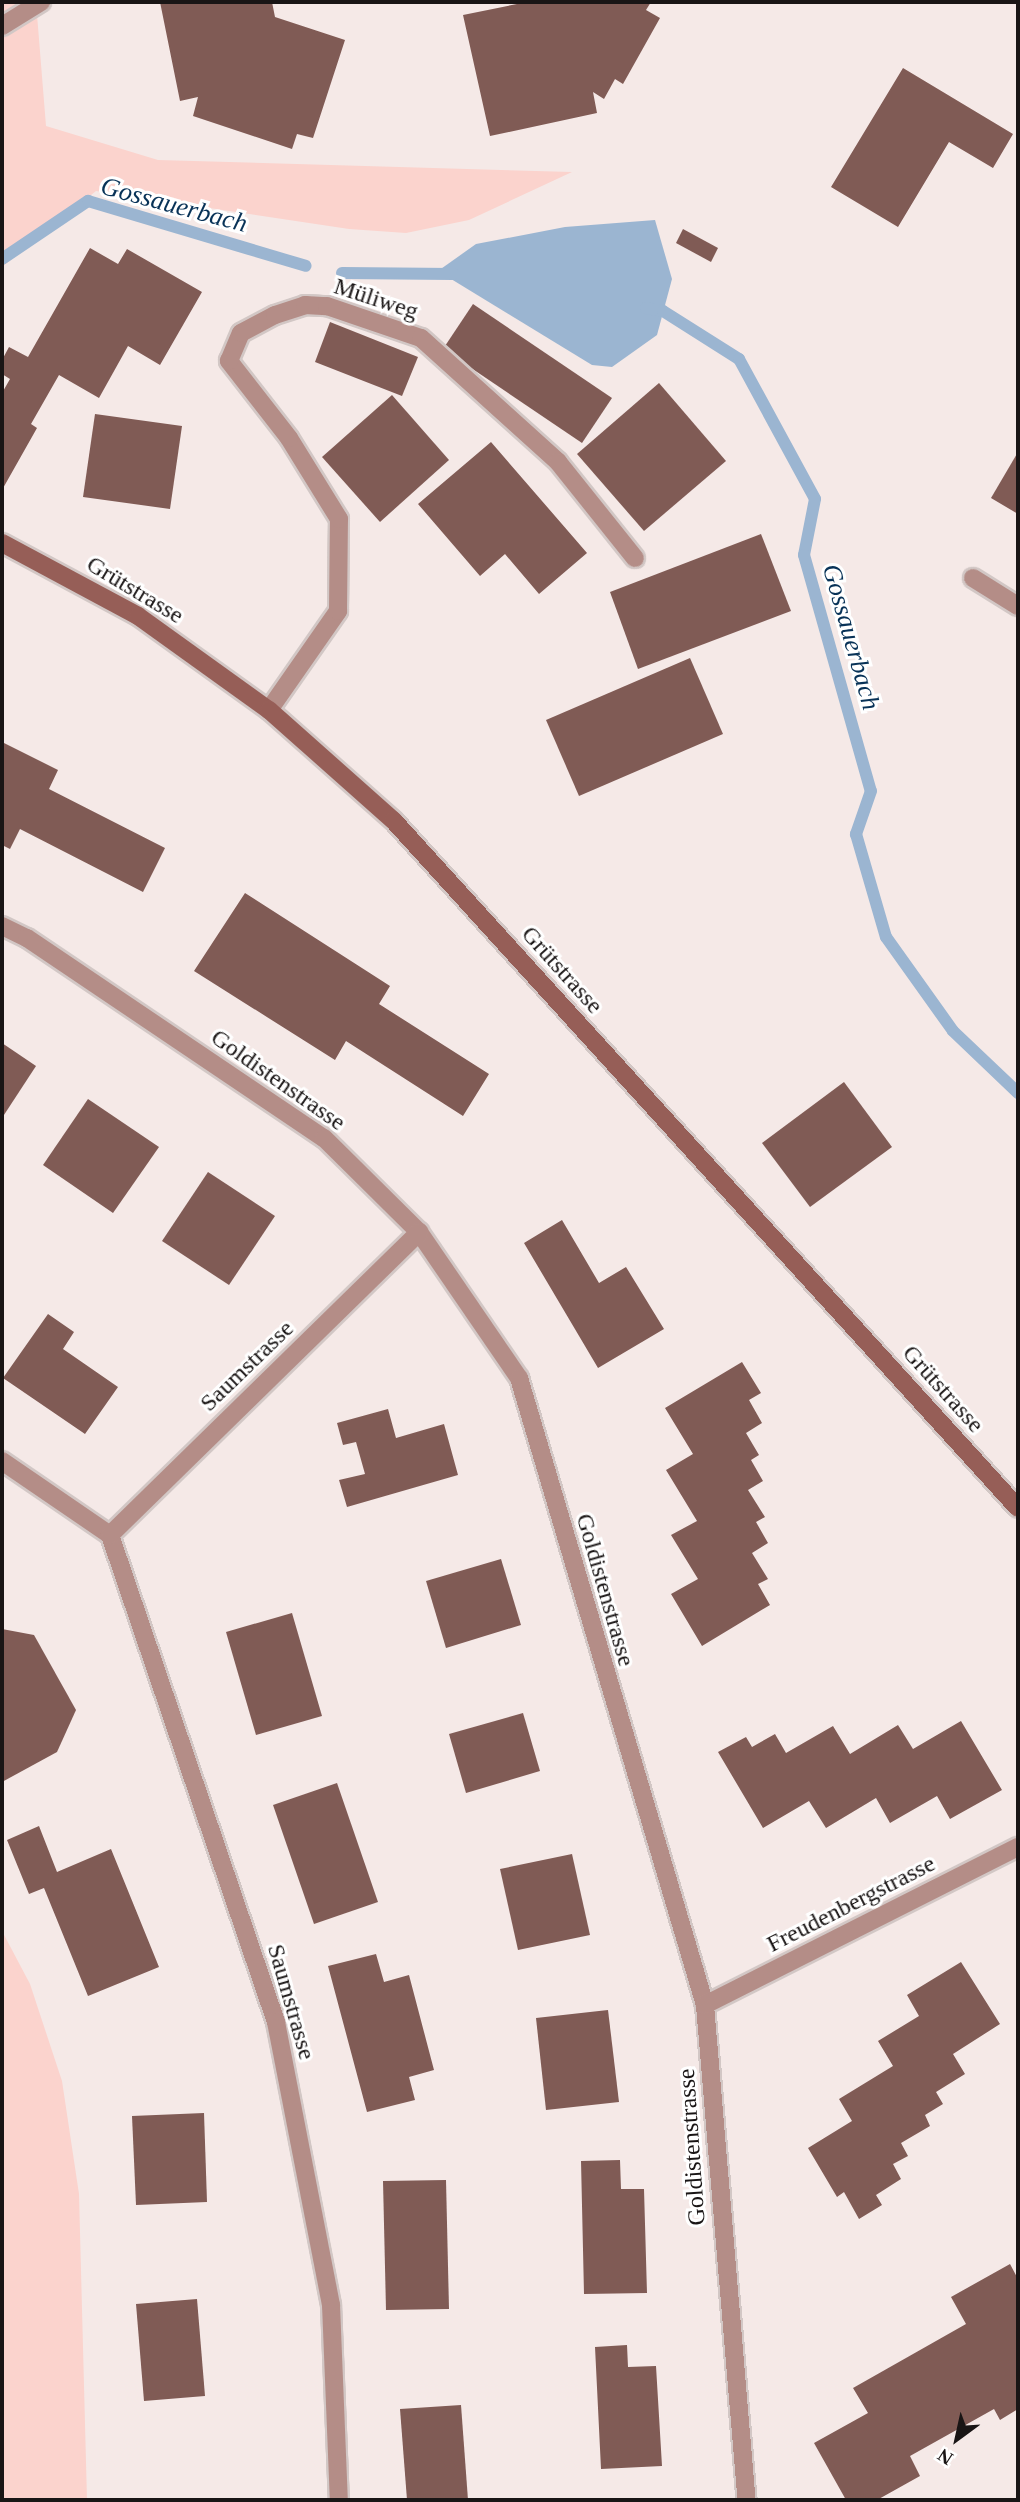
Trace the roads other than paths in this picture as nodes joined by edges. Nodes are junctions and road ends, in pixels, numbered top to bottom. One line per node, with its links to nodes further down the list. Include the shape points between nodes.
1 (41, 2): 2 (street)
2 (2, 26)
3 (2, 543): 7 (main road, Grütstrasse, via 138,615)
4 (635, 558): 7 (street, Müliweg, via 558,462 421,338 327,306 305,305 275,315 241,333 229,361 289,438 339,519 338,611)
5 (973, 578): 6 (street)
6 (1018, 606)
7 (269, 710): 11 (main road, Grütstrasse, via 393,820)
8 (2, 926): 9 (street, Goldistenstrasse, via 27,938 324,1138)
9 (419, 1232): 12 (street, Saumstrasse); 14 (street, Goldistenstrasse, via 519,1378)
10 (2, 1461): 12 (street)
11 (1018, 1508)
12 (110, 1535): 15 (street, Saumstrasse, via 276,2022 331,2305)
13 (1018, 1847): 14 (street, Freudenbergstrasse)
14 (705, 2005): 16 (street, Goldistenstrasse)
15 (339, 2500)
16 (747, 2500)

